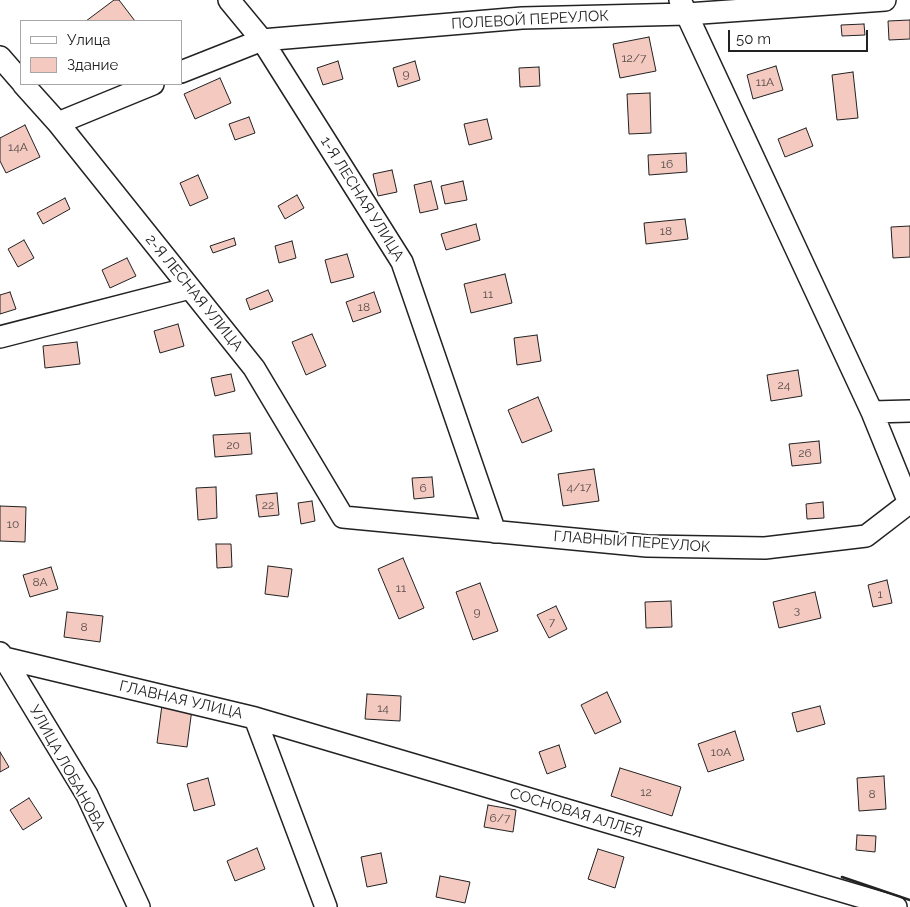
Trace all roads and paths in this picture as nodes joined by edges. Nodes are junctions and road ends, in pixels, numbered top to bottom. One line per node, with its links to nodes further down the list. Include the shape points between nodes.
1 (229, 0): 4 (street, 1-Я ЛЕСНАЯ УЛИЦА)
2 (885, 0): 3 (street, ПОЛЕВОЙ ПЕРЕУЛОК)
3 (684, 7): 4 (street, ПОЛЕВОЙ ПЕРЕУЛОК); 14 (street)
4 (262, 40): 6 (street, ПОЛЕВОЙ ПЕРЕУЛОК); 17 (street, 1-Я ЛЕСНАЯ УЛИЦА, via 402,262)
5 (0, 57): 7 (street, 2-Я ЛЕСНАЯ УЛИЦА)
6 (182, 72)
7 (20, 80)
8 (25, 85): 10 (street, 2-Я ЛЕСНАЯ УЛИЦА)
9 (151, 85): 10 (street)
10 (58, 123): 11 (street, 2-Я ЛЕСНАЯ УЛИЦА)
11 (190, 288): 12 (street); 16 (street, 2-Я ЛЕСНАЯ УЛИЦА, via 254,368)
12 (0, 337)
13 (910, 411): 14 (street)
14 (872, 412): 15 (street)
15 (909, 503): 17 (street, ГЛАВНЫЙ ПЕРЕУЛОК, via 866,536 765,548 647,546)
16 (343, 517): 17 (street, ГЛАВНЫЙ ПЕРЕУЛОК)
17 (495, 532)
18 (2, 655): 19 (street, ГЛАВНАЯ УЛИЦА); 21 (street, УЛИЦА ЛОБАНОВА, via 87,795)
19 (255, 718): 20 (street, СОСНОВАЯ АЛЛЕЯ); 22 (street, ГЛАВНАЯ УЛИЦА)
20 (839, 899): 23 (street, СОСНОВАЯ АЛЛЕЯ)
21 (139, 907)
22 (326, 907)
23 (896, 907)

